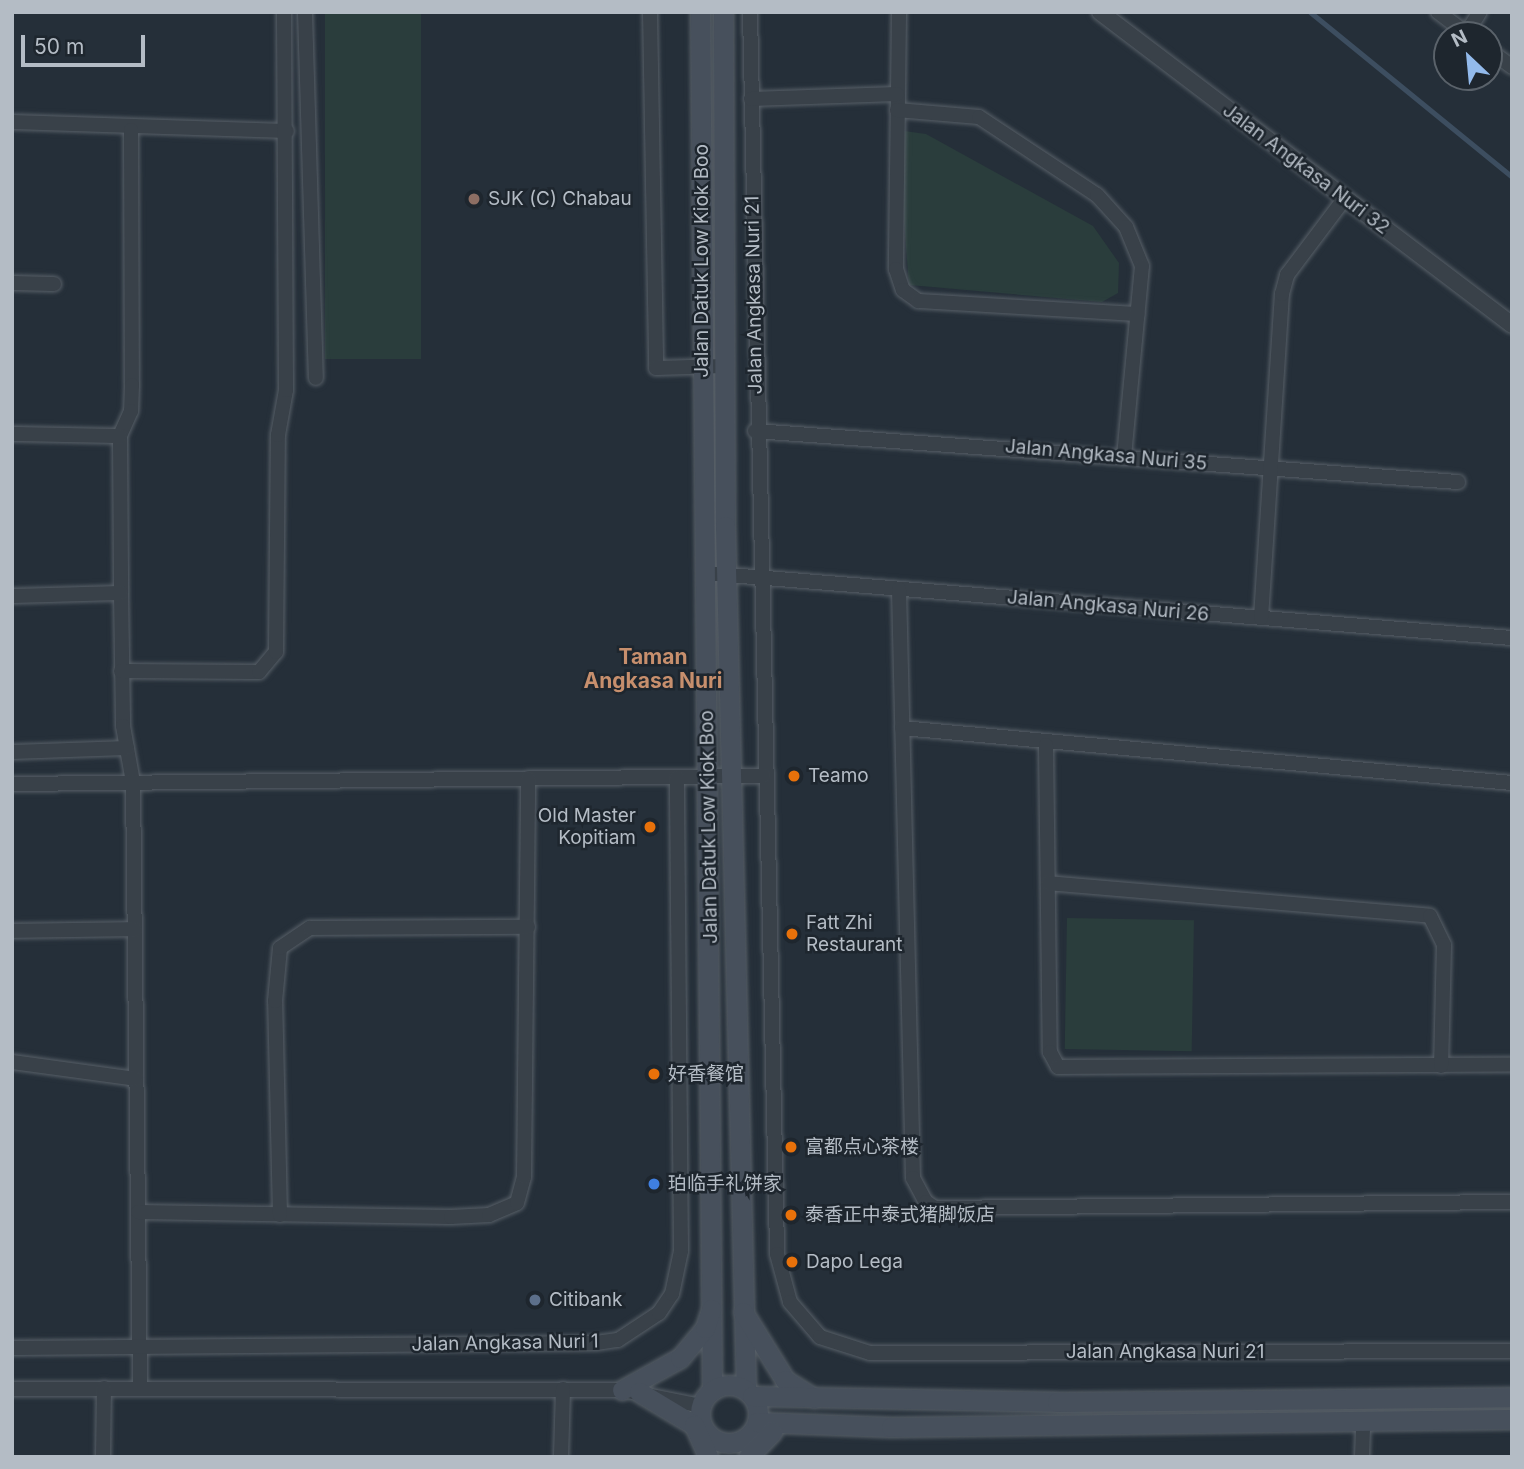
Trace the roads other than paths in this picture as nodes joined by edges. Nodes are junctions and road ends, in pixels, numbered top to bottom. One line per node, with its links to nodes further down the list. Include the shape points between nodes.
1 (284, 12): 14 (street)
2 (305, 12): 22 (street)
3 (650, 12): 21 (street, via 656,368)
4 (700, 12): 21 (main road, Jalan Datuk Low Kiok Boo)
5 (723, 12): 20 (main road, Jalan Datuk Low Kiok Boo)
6 (750, 12): 10 (street, Jalan Angkasa Nuri 21)
7 (899, 12): 9 (street)
8 (1100, 12): 15 (street, Jalan Angkasa Nuri 32)
9 (897, 94): 10 (street); 11 (street)
10 (751, 99): 23 (street, Jalan Angkasa Nuri 21)
11 (897, 110): 18 (street, via 979,117 1097,195 1138,247); 18 (street, via 896,269 903,290 918,301)
12 (12, 122): 13 (street)
13 (131, 130): 14 (street); 25 (street, via 131,411)
14 (287, 131): 37 (street, via 286,390 278,435 273,661 251,673)
15 (1345, 198): 19 (street, Jalan Angkasa Nuri 32); 27 (street, via 1287,275)
16 (12, 283): 17 (street)
17 (54, 284)
18 (1138, 314): 26 (street)
19 (1512, 325)
20 (724, 366): 21 (street); 30 (main road, Jalan Datuk Low Kiok Boo)
21 (704, 367): 29 (main road, Jalan Datuk Low Kiok Boo)
22 (316, 378)
23 (755, 431): 26 (street, Jalan Angkasa Nuri 35); 31 (street, Jalan Angkasa Nuri 21)
24 (12, 434): 25 (street)
25 (120, 436): 33 (street)
26 (1124, 456): 27 (street, Jalan Angkasa Nuri 35)
27 (1270, 467): 28 (street, Jalan Angkasa Nuri 35); 35 (street)
28 (1458, 482)
29 (704, 573): 30 (street, Jalan Angkasa Nuri 26); 42 (main road, Jalan Datuk Low Kiok Boo)
30 (726, 575): 31 (street, Jalan Angkasa Nuri 26); 43 (main road, Jalan Datuk Low Kiok Boo)
31 (760, 577): 32 (street, Jalan Angkasa Nuri 26); 44 (street, Jalan Angkasa Nuri 21)
32 (899, 589): 35 (street, Jalan Angkasa Nuri 26); 38 (street)
33 (121, 593): 34 (street); 37 (street)
34 (12, 596)
35 (1261, 618): 36 (street, Jalan Angkasa Nuri 26)
36 (1512, 638)
37 (121, 671): 40 (street)
38 (902, 728): 39 (street); 58 (street, via 913,1178 926,1202 935,1208)
39 (1046, 744): 49 (street); 50 (street)
40 (127, 748): 41 (street); 47 (street)
41 (12, 752)
42 (709, 776): 43 (street); 45 (street); 61 (main road, Jalan Datuk Low Kiok Boo)
43 (731, 776): 44 (street); 62 (main road, Jalan Datuk Low Kiok Boo)
44 (764, 776): 65 (street, Jalan Angkasa Nuri 21, via 777,1254 790,1302 820,1337 870,1353)
45 (677, 777): 46 (street); 63 (street, Jalan Angkasa Nuri 1, via 681,1251 672,1294 659,1313 618,1340 596,1343)
46 (528, 778): 47 (street); 51 (street)
47 (133, 782): 48 (street); 52 (street)
48 (12, 783)
49 (1512, 783)
50 (1048, 883): 56 (street, via 1430,916 1444,945); 56 (street, via 1050,1052 1058,1067)
51 (528, 927): 60 (street, via 524,1177 517,1203 489,1215); 60 (street, via 310,928 280,948 275,1002)
52 (135, 929): 53 (street); 57 (street)
53 (12, 931)
54 (12, 1062): 57 (street)
55 (1512, 1065): 56 (street)
56 (1441, 1066)
57 (136, 1079): 59 (street)
58 (1512, 1202)
59 (138, 1212): 60 (street); 63 (street)
60 (280, 1215)
61 (714, 1300): 70 (main road, via 705,1328 680,1358); 73 (main road, Jalan Datuk Low Kiok Boo)
62 (739, 1302): 71 (main road, Jalan Datuk Low Kiok Boo); 74 (main road, via 750,1331 785,1380)
63 (139, 1347): 64 (street, Jalan Angkasa Nuri 1); 67 (street)
64 (12, 1349)
65 (1512, 1351)
66 (104, 1388): 67 (street); 68 (street); 80 (street)
67 (140, 1388): 69 (street)
68 (12, 1389)
69 (563, 1389): 70 (street); 81 (street)
70 (630, 1391): 73 (street); 79 (main road, via 694,1425)
71 (749, 1393): 73 (main road, via 732,1385); 74 (main road); 78 (main road, Jalan Datuk Low Kiok Boo)
72 (1512, 1397): 74 (main road)
73 (707, 1398): 79 (main road, via 702,1425)
74 (817, 1400)
75 (1512, 1419): 76 (main road)
76 (1363, 1421): 77 (main road); 82 (street)
77 (821, 1424): 78 (main road); 78 (main road, via 774,1430)
78 (747, 1443): 79 (main road)
79 (712, 1451)
80 (103, 1457)
81 (561, 1457)
82 (1362, 1457)

